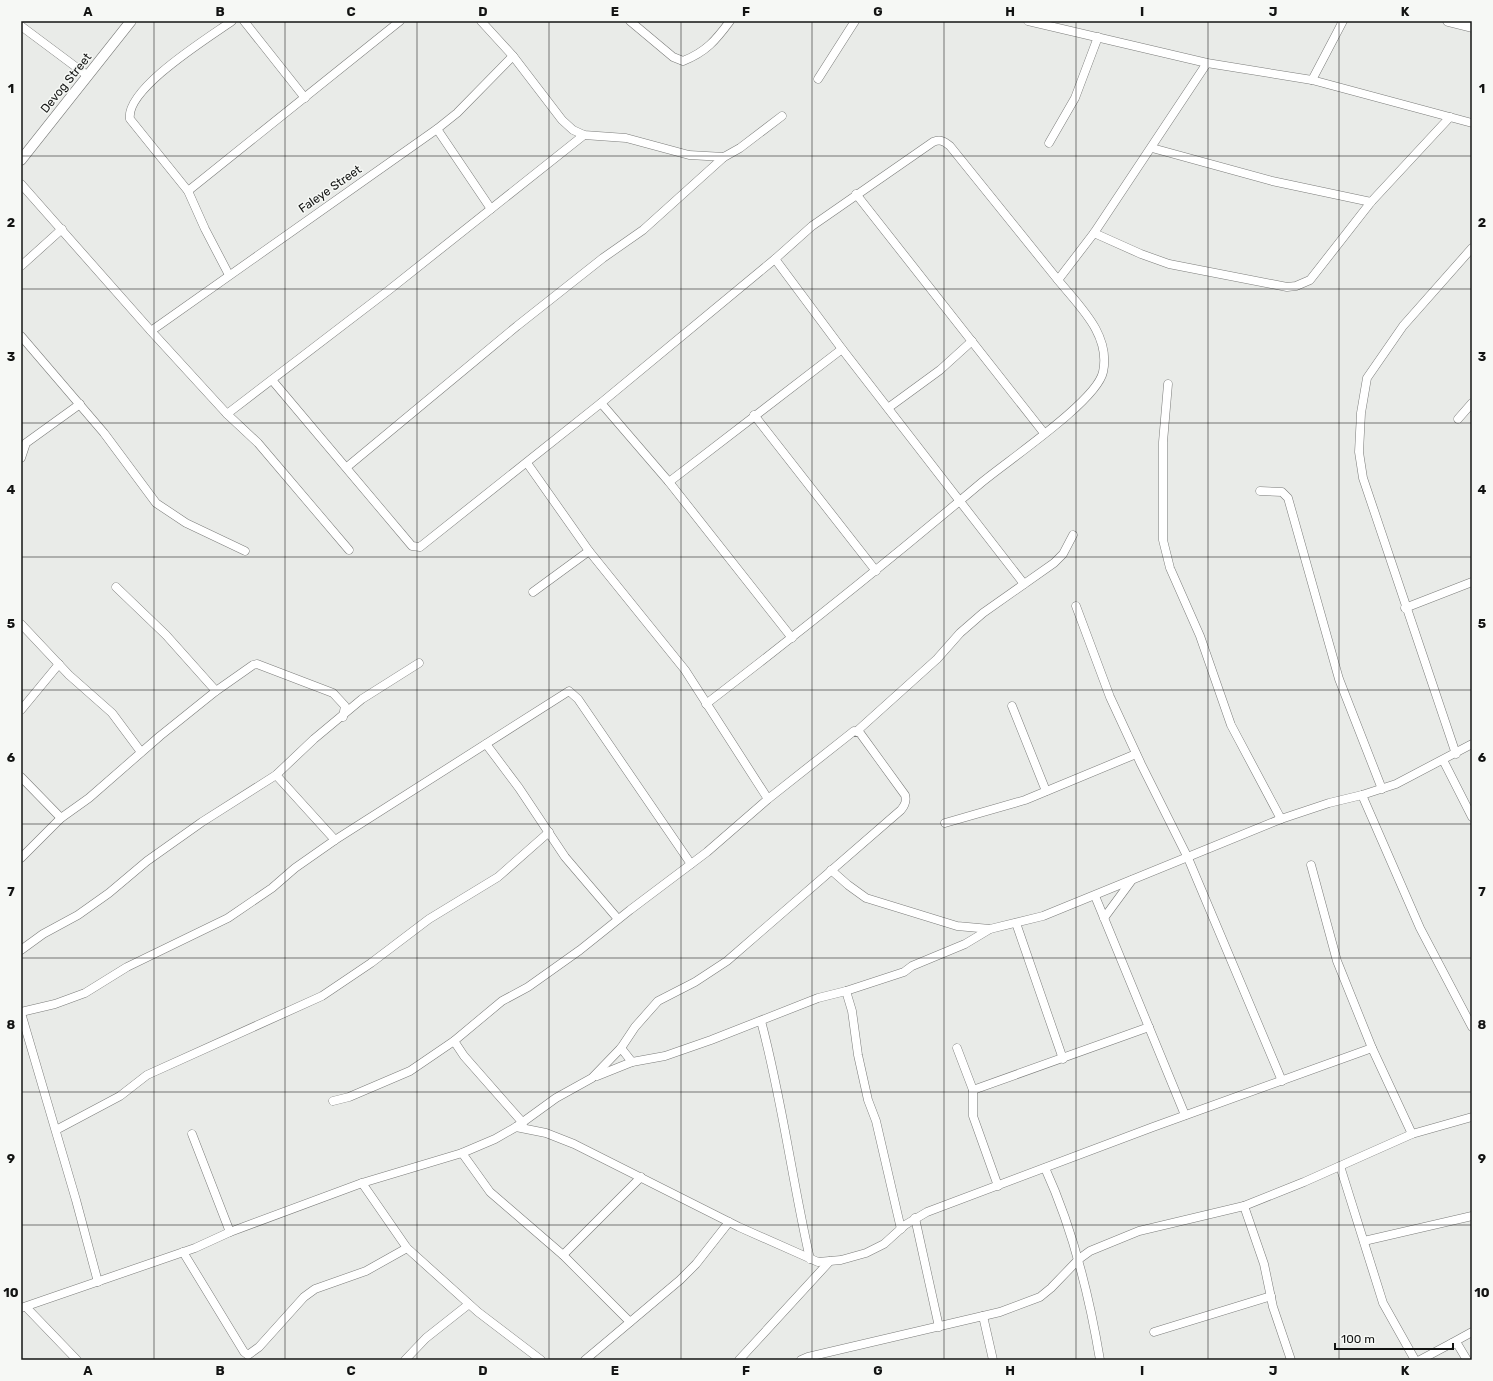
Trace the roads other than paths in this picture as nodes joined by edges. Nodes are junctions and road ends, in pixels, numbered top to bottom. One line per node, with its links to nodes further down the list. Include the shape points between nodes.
1 (131, 21): 18 (street, Devog Street)
2 (232, 21): 32 (street, via 165,69 134,100 129,112 130,119)
3 (244, 21): 21 (street)
4 (400, 21): 12 (street)
5 (482, 21): 16 (street)
6 (630, 21): 7 (street, via 673,58 683,61 697,55 714,42)
7 (730, 21)
8 (855, 21): 19 (street)
9 (1028, 21): 15 (street)
10 (1343, 21): 20 (street)
11 (1448, 21): 14 (street)
12 (390, 24): 21 (street)
13 (21, 26): 18 (street)
14 (1472, 27)
15 (1098, 37): 17 (street); 27 (street, via 1074,98)
16 (513, 56): 25 (street, Faleye Street, via 457,113); 26 (street, via 562,120 573,130)
17 (1207, 63): 20 (street); 28 (street)
18 (88, 76): 30 (street, Devog Street)
19 (818, 79)
20 (1312, 80): 23 (street)
21 (305, 98): 32 (street)
22 (782, 116): 29 (street)
23 (1450, 117): 24 (street); 34 (street)
24 (1472, 123)
25 (437, 129): 35 (street); 41 (street, Faleye Street)
26 (584, 135): 29 (street, via 626,138 689,155); 35 (street)
27 (1049, 143)
28 (1152, 148): 34 (street, via 1272,180); 37 (street)
29 (724, 157): 59 (street, via 643,230 517,326)
30 (21, 160)
31 (21, 184): 36 (street)
32 (188, 191): 41 (street)
33 (856, 194): 39 (street, via 812,226); 42 (street, via 933,142 943,141); 45 (street)
34 (1371, 202): 37 (street, via 1317,272 1307,282 1296,286 1286,287 1169,264)
35 (491, 209): 47 (street)
36 (62, 229): 40 (street); 43 (street)
37 (1094, 233): 42 (street)
38 (1472, 248): 73 (street, via 1403,326 1367,378 1361,413 1359,452 1363,478)
39 (775, 259): 46 (street); 49 (street)
40 (21, 266)
41 (230, 275): 43 (street, Faleye Street)
42 (1058, 280): 56 (street, via 1094,324 1106,352 1103,373 1098,384 1080,405)
43 (151, 331): 53 (street)
44 (21, 336): 51 (street)
45 (972, 341): 52 (street, via 940,370); 56 (street)
46 (842, 349): 52 (street); 54 (street)
47 (272, 380): 53 (street); 59 (street)
48 (1168, 384): 98 (street, via 1163,442 1163,540 1170,568 1200,636 1232,725)
49 (601, 403): 58 (street); 60 (street)
50 (1472, 403): 55 (street)
51 (80, 404): 57 (street, via 26,443); 65 (street, via 156,503 186,523)
52 (888, 408): 62 (street)
53 (227, 414): 64 (street, via 258,443)
54 (754, 415): 60 (street); 67 (street)
55 (1458, 419)
56 (1044, 433): 62 (street)
57 (21, 458)
58 (527, 463): 59 (street, via 420,547 412,546); 66 (street)
59 (346, 467)
60 (669, 482): 75 (street)
61 (1260, 491): 92 (street, via 1282,492 1288,498 1339,679)
62 (961, 502): 67 (street); 69 (street)
63 (1073, 535): 69 (street, via 1062,554)
64 (349, 550)
65 (245, 551)
66 (589, 551): 71 (street); 79 (street, via 685,670)
67 (876, 571): 75 (street)
68 (1472, 582): 73 (street)
69 (1024, 584): 83 (street, via 960,633 937,659)
70 (116, 587): 78 (street, via 166,635)
71 (533, 592)
72 (1076, 606): 87 (street, via 1110,698)
73 (1405, 608): 88 (street)
74 (21, 624): 77 (street)
75 (792, 638): 79 (street)
76 (419, 663): 82 (street, via 362,700)
77 (59, 664): 81 (street); 86 (street, via 112,713)
78 (216, 691): 82 (street, via 258,664 333,693 345,706); 86 (street)
79 (706, 704): 95 (street)
80 (1012, 706): 93 (street)
81 (21, 710)
82 (343, 717): 90 (street, via 314,739)
83 (857, 731): 95 (street); 106 (street, via 906,798 905,806)
84 (486, 744): 100 (street, via 520,788); 101 (street); 104 (street, via 569,691 578,698)
85 (1472, 744): 88 (street)
86 (141, 752): 97 (street)
87 (1136, 754): 93 (street); 103 (street)
88 (1456, 754): 89 (street)
89 (1443, 760): 92 (street); 96 (street)
90 (276, 775): 101 (street); 113 (street, via 202,822 78,915 43,934)
91 (21, 777): 97 (street)
92 (1382, 789): 94 (street)
93 (1046, 791): 99 (street, via 990,811)
94 (1362, 795): 98 (street); 118 (street, via 1420,928)
95 (768, 799): 104 (street)
96 (1472, 817)
97 (62, 818): 102 (street)
98 (1281, 819): 103 (street)
99 (945, 823)
100 (549, 832): 110 (street, via 565,857); 132 (street, via 498,877 429,919 322,996 147,1075 120,1096)
101 (335, 840): 115 (street, via 228,918 128,967 85,994)
102 (21, 858)
103 (1188, 858): 107 (street); 126 (street)
104 (691, 864): 110 (street)
105 (1311, 865): 122 (street, via 1337,962)
106 (831, 870): 112 (street, via 866,898 957,926); 120 (street, via 727,961 696,982 658,1001)
107 (1133, 879): 108 (street); 109 (street)
108 (1095, 896): 109 (street); 111 (street, via 1043,916)
109 (1104, 918): 117 (street)
110 (618, 919): 119 (street, via 528,987 502,1001)
111 (1016, 923): 112 (street); 123 (street)
112 (990, 929): 114 (street, via 965,944 912,966 904,972)
113 (21, 950)
114 (846, 991): 116 (street, via 818,998); 145 (street, via 868,1100 876,1121)
115 (21, 1012): 132 (street)
116 (761, 1021): 124 (street, via 665,1056); 151 (street, via 776,1080 796,1197)
117 (1149, 1027): 123 (street); 129 (street)
118 (1472, 1028)
119 (454, 1041): 128 (street, via 410,1071 349,1097); 131 (street)
120 (621, 1048): 124 (street); 125 (street)
121 (958, 1048): 127 (street)
122 (1372, 1048): 126 (street); 134 (street)
123 (1063, 1059): 127 (street)
124 (632, 1062): 125 (street)
125 (592, 1078): 131 (street, via 556,1098)
126 (1282, 1081): 129 (street)
127 (973, 1090): 140 (street, via 973,1116)
128 (333, 1101)
129 (1185, 1115): 137 (street)
130 (1472, 1117): 134 (street)
131 (520, 1125): 135 (street); 138 (street, via 574,1144)
132 (56, 1130): 154 (street)
133 (192, 1134): 146 (street)
134 (1412, 1134): 136 (street)
135 (462, 1153): 139 (street); 150 (street, via 490,1192)
136 (1340, 1166): 141 (street); 147 (street)
137 (1045, 1168): 140 (street); 152 (street)
138 (641, 1177): 144 (street); 150 (street)
139 (362, 1183): 146 (street); 148 (street)
140 (998, 1186): 143 (street)
141 (1244, 1206): 152 (street, via 1139,1231 1090,1251); 155 (street, via 1264,1264)
142 (1472, 1216): 147 (street)
143 (915, 1218): 145 (street); 160 (street)
144 (730, 1222): 151 (street); 159 (street, via 696,1264)
145 (901, 1229): 153 (street, via 884,1244 866,1253)
146 (230, 1232): 149 (street)
147 (1364, 1242): 173 (street, via 1383,1303)
148 (407, 1248): 149 (street, via 366,1271 315,1289 304,1297 259,1347 248,1355); 156 (street)
149 (183, 1252): 154 (street)
150 (563, 1255): 159 (street)
151 (810, 1259): 153 (street, via 818,1262)
152 (1079, 1259): 158 (street, via 1040,1297); 171 (street)
153 (830, 1261): 168 (street)
154 (98, 1282): 157 (street)
155 (1271, 1296): 161 (street); 172 (street)
156 (469, 1304): 165 (street, via 426,1338); 166 (street)
157 (23, 1307): 164 (street)
158 (983, 1316): 160 (street); 170 (street)
159 (630, 1322): 167 (street)
160 (939, 1327): 169 (street)
161 (1154, 1332)
162 (1472, 1332): 163 (street)
163 (1452, 1343): 174 (street); 175 (street, via 1458,1345)
164 (77, 1360)
165 (405, 1360)
166 (541, 1360)
167 (585, 1360)
168 (739, 1360)
169 (801, 1360)
170 (993, 1360)
171 (1100, 1360)
172 (1291, 1360)
173 (1415, 1360)
174 (1420, 1360)
175 (1467, 1360)

